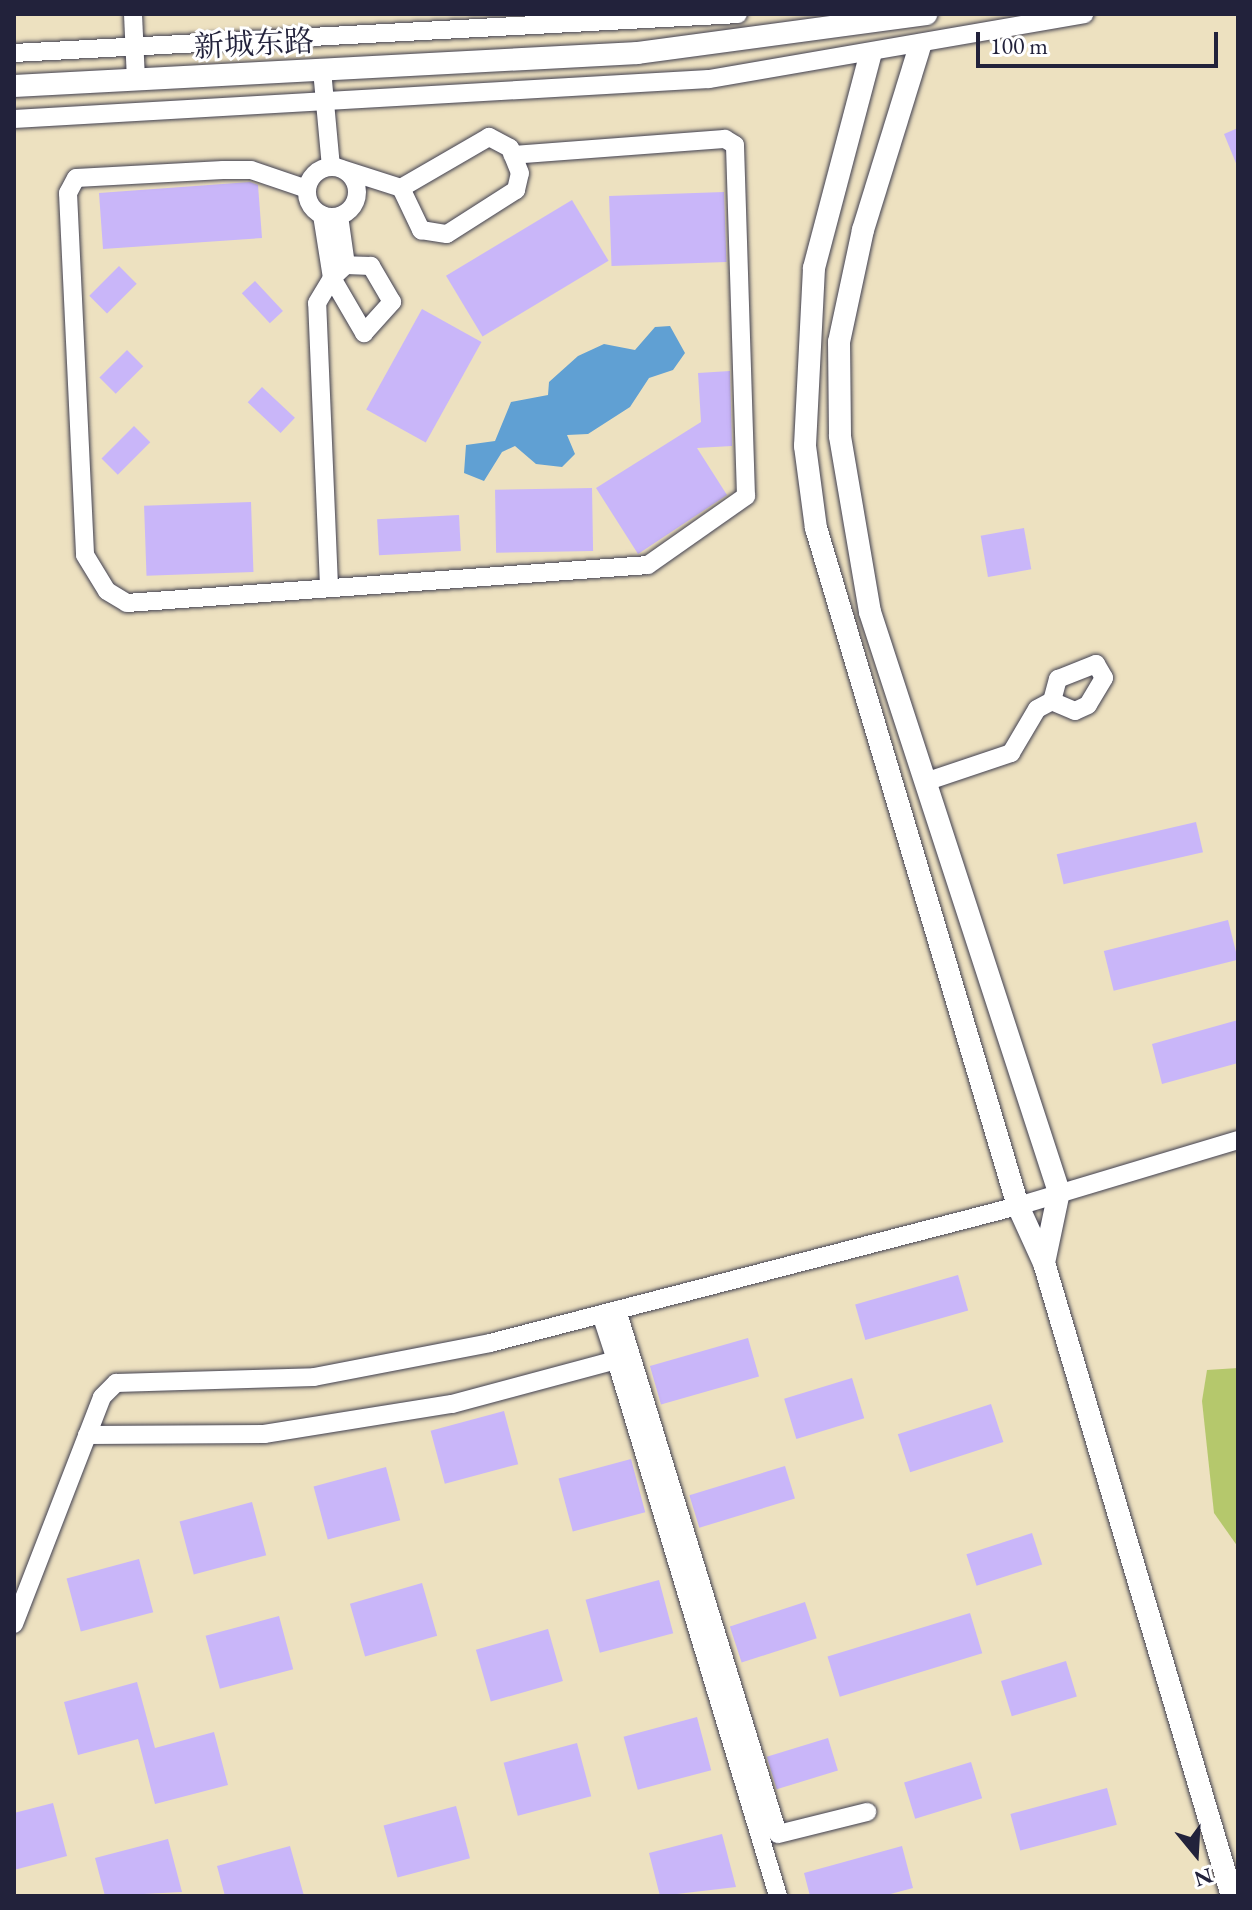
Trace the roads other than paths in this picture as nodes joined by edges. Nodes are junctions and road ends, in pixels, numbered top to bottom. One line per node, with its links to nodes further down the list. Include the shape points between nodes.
1 (133, 14): 7 (street)
2 (738, 14): 7 (street)
3 (926, 14): 5 (main road, 新城东路)
4 (1084, 14): 6 (street)
5 (859, 20): 9 (street); 10 (main road, 新城东路, via 638,53)
6 (920, 46): 9 (street); 22 (main road, via 863,230 839,342 851,523 870,612)
7 (135, 47): 8 (street); 11 (street)
8 (14, 53)
9 (864, 57): 13 (street, via 709,79); 25 (main road, via 814,268 805,446 816,528 848,648)
10 (322, 70): 11 (main road, 新城东路); 13 (street)
11 (136, 80): 12 (main road, 新城东路)
12 (14, 86)
13 (323, 103): 14 (street); 16 (street)
14 (14, 119)
15 (513, 155): 17 (street, via 489,137); 17 (street, via 516,190 447,234 421,230); 20 (street, via 725,139 735,145 746,496 648,565)
16 (338, 168): 17 (street); 18 (street, via 318,171); 19 (street, via 357,195)
17 (401, 188)
18 (307, 189): 19 (street); 20 (street, via 251,170 76,178 68,193 85,555 107,591 127,603)
19 (331, 215): 20 (street, via 339,271 317,303)
20 (329, 586)
21 (1052, 701): 22 (street, via 1037,709 1011,753)
22 (925, 782): 24 (main road)
23 (1238, 1140): 24 (street)
24 (1059, 1192): 25 (street); 26 (main road)
25 (1018, 1206): 26 (main road); 27 (street)
26 (1044, 1263): 33 (main road)
27 (609, 1312): 28 (street); 29 (street, via 314,1377 116,1383 102,1397); 31 (street, via 778,1834)
28 (616, 1360): 29 (street, via 452,1404 325,1428); 32 (street)
29 (87, 1435): 30 (street)
30 (14, 1624)
31 (867, 1812)
32 (778, 1896)
33 (1232, 1896)

